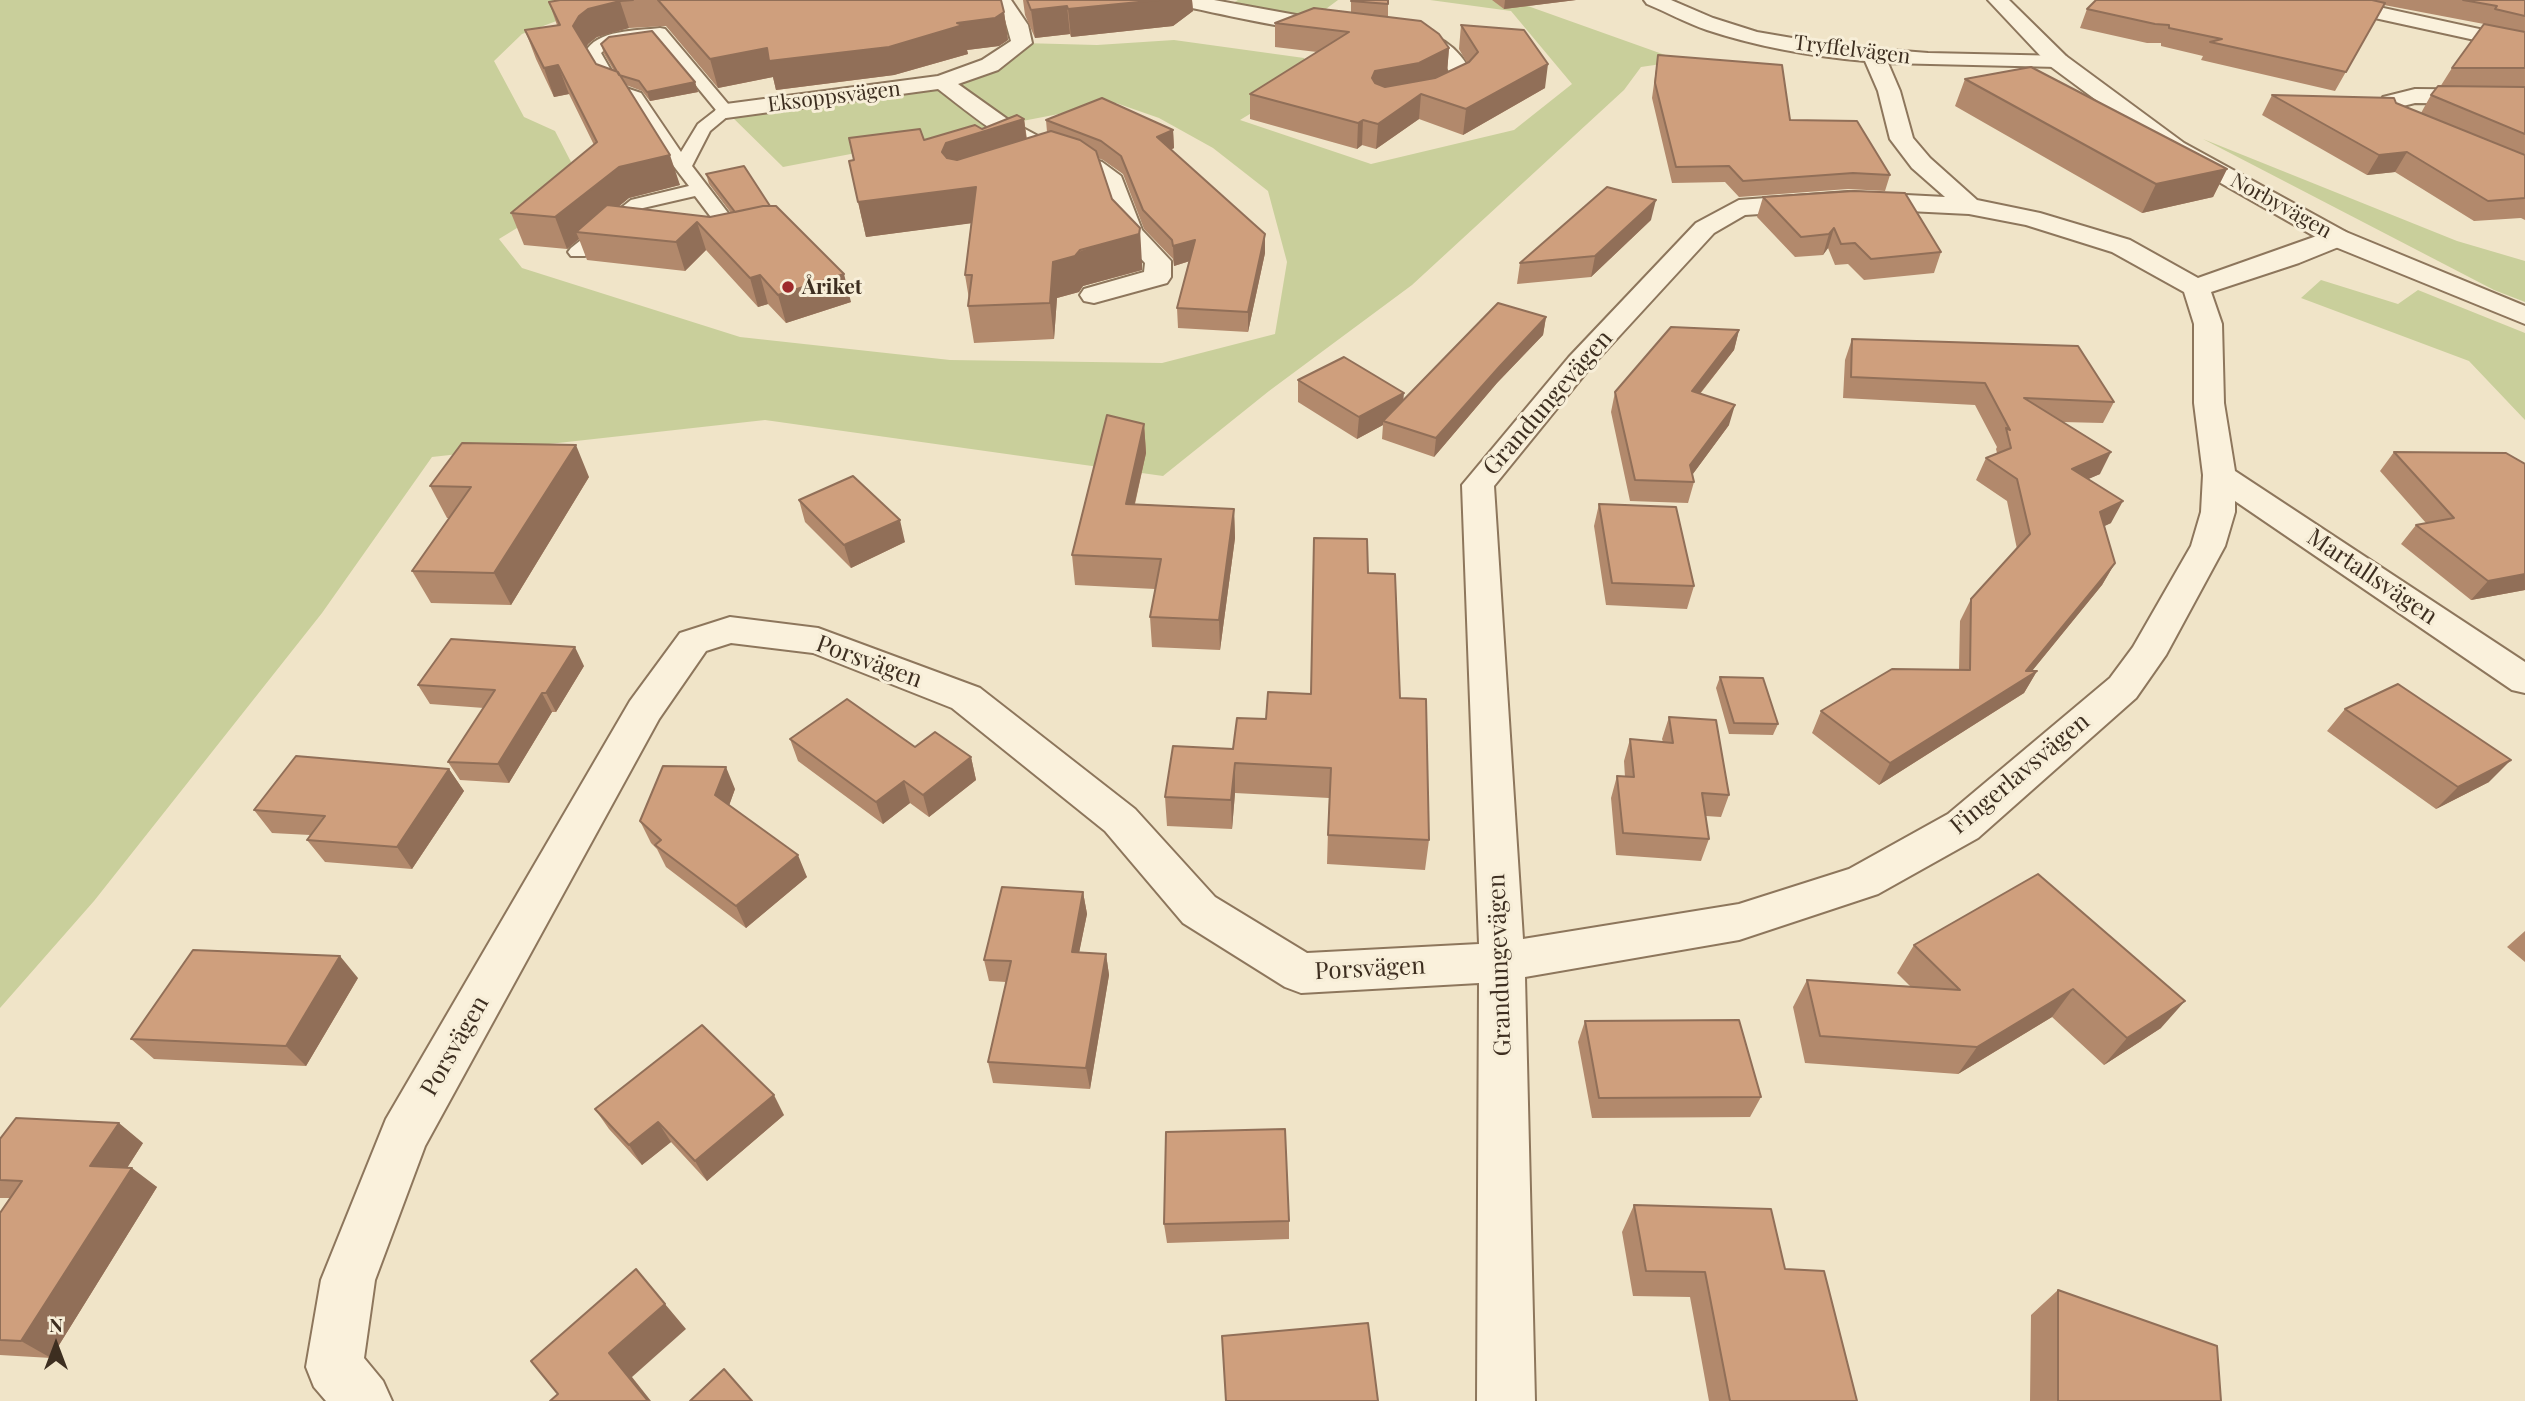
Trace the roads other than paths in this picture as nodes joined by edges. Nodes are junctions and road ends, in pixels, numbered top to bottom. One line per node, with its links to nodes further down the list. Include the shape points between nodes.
1 (1182, 0): 7 (street, via 1307,23)
2 (1654, 0): 10 (street, Tryffelvägen, via 1727,29 1809,47)
3 (1998, 0): 11 (street, Norbyvägen)
4 (2320, 0): 9 (street)
5 (1004, 4): 6 (street, Eksoppsvägen); 12 (street, Eksoppsvägen, via 1022,33 1022,43 990,65)
6 (1036, 6)
7 (1356, 26)
8 (1380, 30): 14 (street, via 1428,37 1450,54 1462,76 1427,96)
9 (2525, 45)
10 (1873, 54): 11 (street, Tryffelvägen); 21 (street, via 1902,139 1920,163)
11 (2058, 61): 27 (street, Norbyvägen, via 2176,148)
12 (942, 82): 15 (street, Eksoppsvägen); 16 (street, via 1002,126)
13 (2525, 97): 19 (street, via 2415,96 2391,102 2394,115)
14 (1405, 99)
15 (726, 111): 17 (lane, via 693,139); 17 (lane, via 660,32 607,40 596,46 593,53 614,89 635,96)
16 (1055, 154): 18 (street); 30 (street, via 1093,167 1112,181 1130,233 1158,261 1157,277)
17 (683, 166): 20 (lane)
18 (1020, 166)
19 (2525, 171)
20 (700, 189): 22 (lane, via 637,204); 25 (lane)
21 (1969, 206): 29 (street, Grandungevägen, via 2031,218 2121,246); 34 (street, Grandungevägen, via 1848,200 1739,208 1705,228 1579,363 1478,485)
22 (612, 224): 24 (lane); 28 (lane)
23 (770, 225): 25 (lane)
24 (639, 227)
25 (733, 233): 26 (lane)
26 (706, 234)
27 (2337, 238): 29 (street); 31 (street, Norbyvägen)
28 (578, 252)
29 (2196, 288): 32 (street, Fingerlavsvägen, via 2208,324 2209,403)
30 (1094, 295)
31 (2525, 316)
32 (2219, 475): 33 (street, Martallsvägen); 34 (street, Fingerlavsvägen, via 2218,512 2208,545 2123,688 1963,826 1863,882 1739,922)
33 (2525, 680)
34 (1502, 962): 35 (street, Porsvägen, via 1301,973 1199,910 1119,820 966,698 818,641 730,630 693,642 644,711 404,1136 348,1280 334,1367); 36 (street, Grandungevägen)
35 (363, 1401)
36 (1506, 1401)

